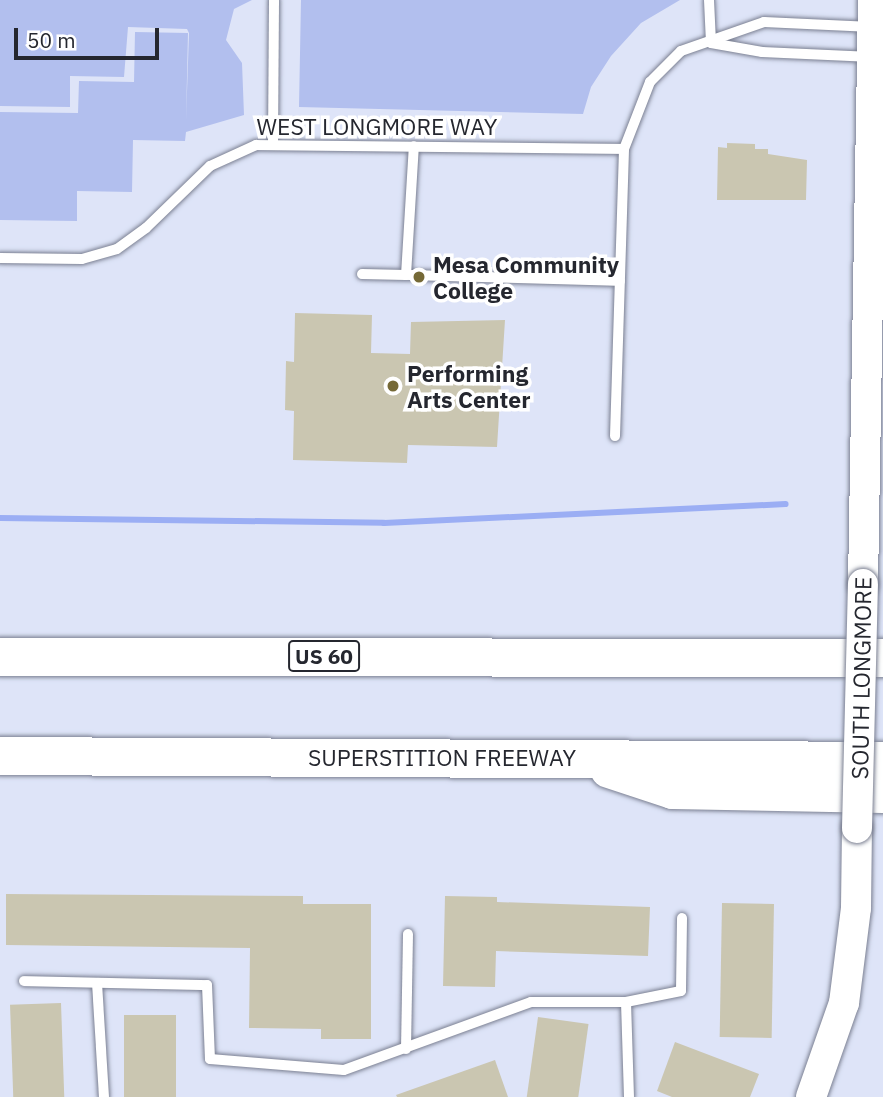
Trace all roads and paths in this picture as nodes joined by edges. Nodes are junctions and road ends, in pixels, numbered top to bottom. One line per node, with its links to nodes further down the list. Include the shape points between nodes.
1 (274, 0): 6 (lane)
2 (709, 0): 4 (lane)
3 (873, 13): 4 (lane, via 764,22); 5 (street, SOUTH LONGMORE)
4 (711, 43): 5 (lane, via 762,52); 8 (lane, via 681,51 657,74 640,102)
5 (872, 57): 30 (street, SOUTH LONGMORE, bridge, via 856,908 844,1003)
6 (273, 144): 7 (lane, WEST LONGMORE WAY); 9 (lane, WEST LONGMORE WAY, via 226,155 146,228 97,257)
7 (414, 146): 8 (lane, WEST LONGMORE WAY); 11 (lane)
8 (624, 149): 12 (lane)
9 (0, 258)
10 (362, 274): 11 (lane)
11 (406, 275): 12 (lane)
12 (620, 281): 13 (lane)
13 (615, 436)
14 (883, 641): 16 (highway)
15 (0, 655): 16 (highway, US 60)
16 (598, 655): 17 (highway, US 60)
17 (883, 658)
18 (0, 757): 19 (highway, SUPERSTITION FREEWAY)
19 (573, 757): 20 (highway, SUPERSTITION FREEWAY); 21 (highway, via 673,790)
20 (883, 761)
21 (883, 794)
22 (682, 918): 26 (lane, via 681,991)
23 (408, 934): 27 (lane)
24 (24, 981): 25 (lane)
25 (97, 983): 27 (lane, via 207,985 210,1059 344,1070); 28 (lane)
26 (626, 1002): 27 (lane, via 531,1002); 29 (lane)
27 (407, 1049)
28 (104, 1097)
29 (629, 1097)
30 (811, 1097)

